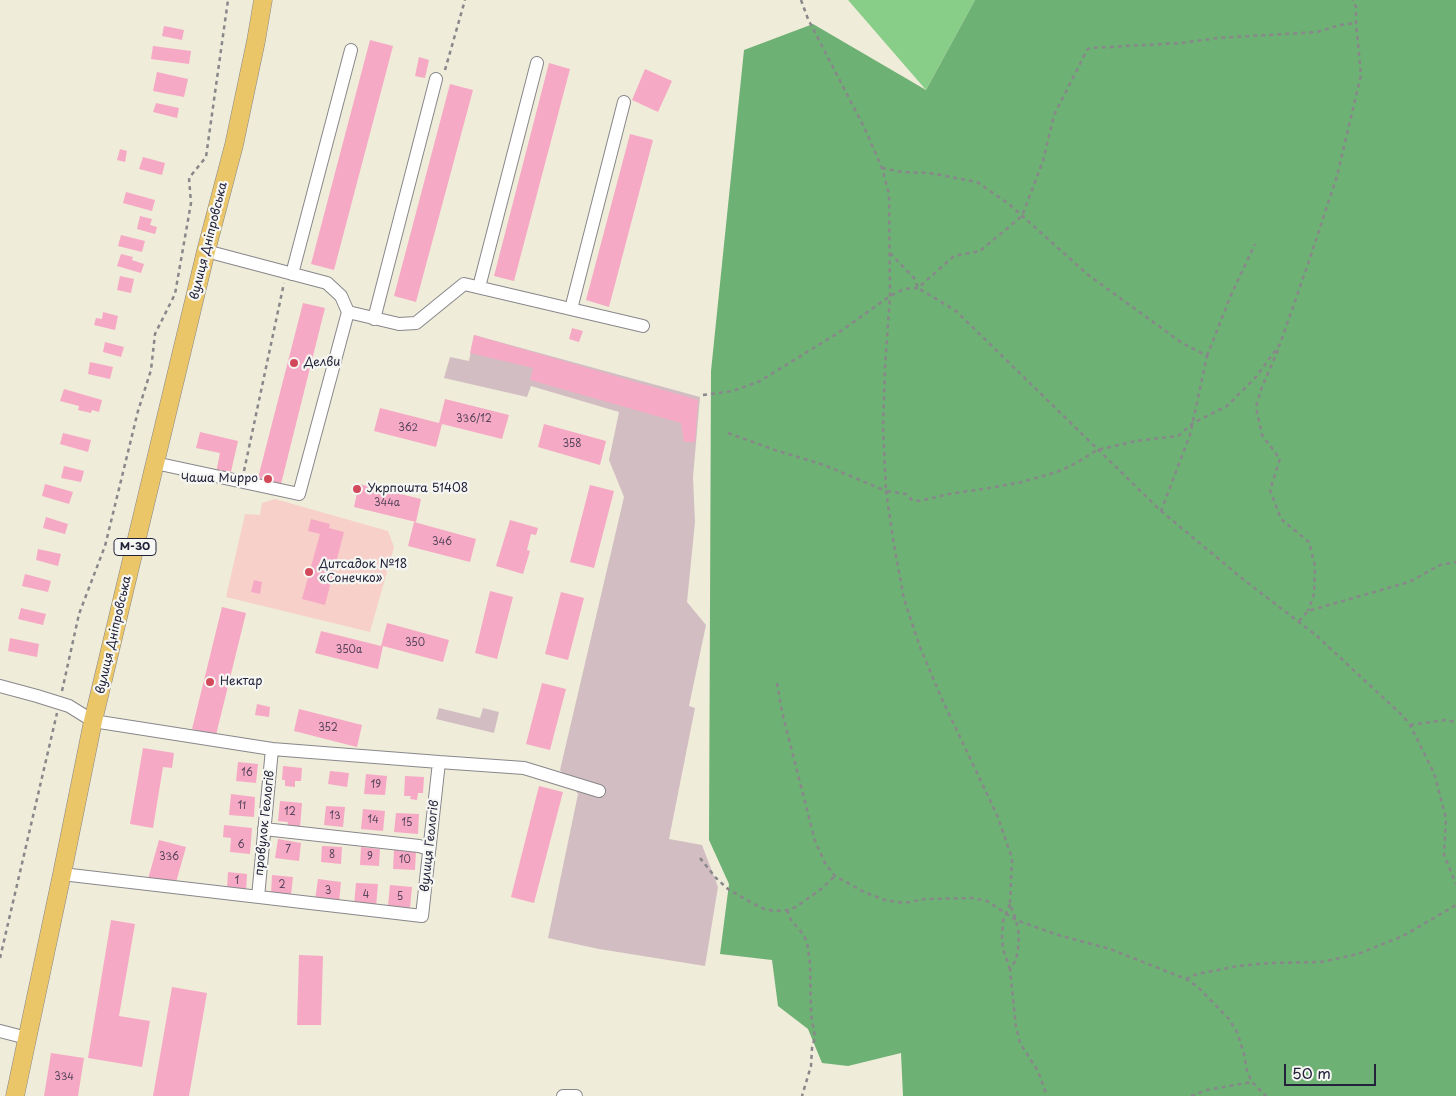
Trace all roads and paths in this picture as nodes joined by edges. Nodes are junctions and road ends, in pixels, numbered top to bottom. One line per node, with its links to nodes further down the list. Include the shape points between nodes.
1 (228, 0): 39 (path, via 206,157 189,178 191,203 175,294 156,334 151,370 105,546 79,614)
2 (263, 0): 14 (highway, вулиця Дніпровська / М-30, via 236,136)
3 (465, 0): 9 (path, via 446,69)
4 (801, 0): 11 (path)
5 (1353, 0): 6 (path)
6 (1356, 23): 12 (path, via 1317,32 1090,48 1054,115 1043,161); 24 (path, via 1361,75 1337,176)
7 (351, 50): 16 (street)
8 (537, 63): 17 (street)
9 (436, 79): 22 (street)
10 (624, 102): 20 (street)
11 (882, 168): 12 (path, via 977,182); 15 (path, via 889,194)
12 (1022, 216): 18 (path, via 980,251 954,256); 25 (path, via 1087,274 1182,343)
13 (1255, 244): 25 (path)
14 (206, 251): 16 (street); 30 (highway, вулиця Дніпровська / М-30)
15 (890, 253): 18 (path, via 914,278); 19 (path)
16 (289, 273): 21 (street, via 327,283 341,296); 31 (path)
17 (479, 287): 20 (street); 22 (street, via 464,284 416,323 398,324)
18 (918, 288): 19 (path, via 904,289); 29 (path, via 956,312)
19 (890, 296): 26 (path, via 838,333 760,381 733,391); 32 (path, via 883,428)
20 (571, 309): 23 (street)
21 (348, 312): 22 (street); 31 (street, via 299,494)
22 (374, 319)
23 (643, 326)
24 (1280, 344): 27 (path, via 1256,377 1228,406); 35 (path, via 1256,408 1262,436 1280,459 1270,490 1281,519 1309,542 1315,566 1314,594)
25 (1207, 356): 27 (path)
26 (703, 395)
27 (1193, 423): 29 (path, via 1178,436); 33 (path)
28 (728, 433): 32 (path, via 824,465)
29 (1097, 450): 32 (path, via 1057,472 920,502 906,494); 33 (path)
30 (155, 463): 31 (street); 40 (highway, вулиця Дніпровська / М-30)
31 (242, 482)
32 (886, 491): 53 (path, via 904,599 920,647 997,815 1012,858)
33 (1161, 511): 36 (path)
34 (1456, 562): 35 (path, via 1440,565 1409,582)
35 (1308, 611): 36 (path)
36 (1299, 621): 42 (path)
37 (777, 683): 50 (path, via 815,841)
38 (0, 686): 39 (street)
39 (59, 703): 40 (street); 58 (path)
40 (93, 721): 43 (street); 49 (highway, вулиця Дніпровська / М-30)
41 (1456, 722): 42 (path, via 1445,720)
42 (1410, 725): 51 (path, via 1434,773 1446,818 1444,855)
43 (272, 749): 44 (street); 46 (street, провулок Геологів)
44 (439, 762): 45 (street, via 524,768); 47 (street, вулиця Геологів)
45 (599, 791)
46 (264, 829): 47 (street); 52 (street, провулок Геологів)
47 (429, 849): 52 (street, вулиця Геологів, via 422,916)
48 (700, 858): 55 (path, via 716,878 741,898 762,908)
49 (62, 874): 52 (street, вулиця Геологів); 62 (highway, вулиця Дніпровська / М-30)
50 (835, 876): 55 (path, via 804,902); 56 (path, via 885,900 904,903 972,898 987,901)
51 (1456, 884)
52 (258, 897)
53 (1010, 904): 56 (path); 57 (path)
54 (1456, 905): 60 (path, via 1403,936 1358,954 1321,962 1238,966)
55 (787, 910): 67 (path, via 807,942 810,963 815,1038)
56 (1006, 914): 57 (path); 59 (path, via 1002,936)
57 (1016, 920): 59 (path, via 1018,949); 60 (path, via 1110,949)
58 (0, 958)
59 (1010, 969): 68 (path, via 1020,1043 1038,1071)
60 (1186, 979): 63 (path, via 1229,1019)
61 (0, 1031): 62 (street)
62 (27, 1038): 64 (highway, вулиця Дніпровська / М-30)
63 (1252, 1082): 69 (path, via 1206,1090); 70 (path)
64 (15, 1096)
65 (562, 1096): 66 (street)
66 (576, 1096)
67 (802, 1096)
68 (1047, 1096)
69 (1192, 1096)
70 (1266, 1096)

